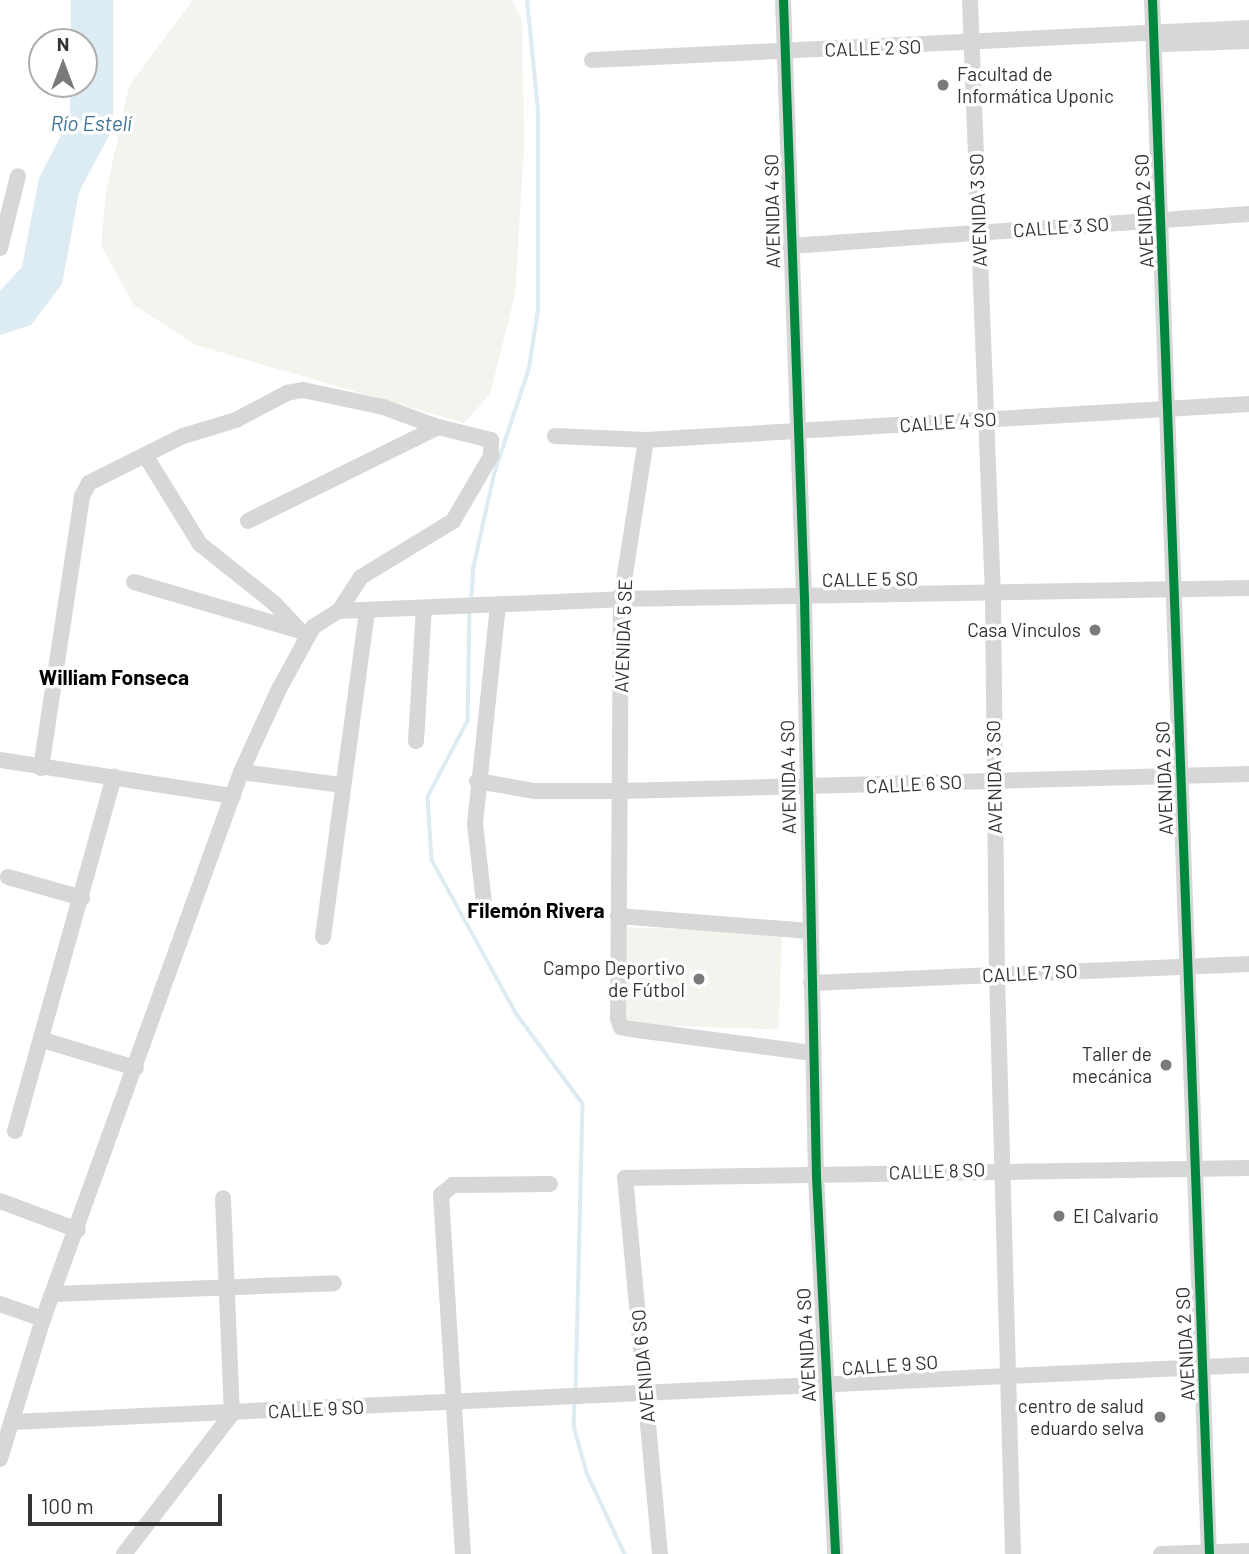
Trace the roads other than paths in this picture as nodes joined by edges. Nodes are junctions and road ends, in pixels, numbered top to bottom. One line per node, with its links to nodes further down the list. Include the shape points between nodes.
1 (783, 0): 8 (street, AVENIDA 4 SO)
2 (970, 0): 7 (street, AVENIDA 3 SO)
3 (1152, 0): 5 (street, AVENIDA 2 SO)
4 (1249, 28): 5 (street, CALLE 2 SO)
5 (1154, 36): 6 (street, CALLE 2 SO, via 1165,44); 7 (street, CALLE 2 SO); 12 (street, AVENIDA 2 SO)
6 (1249, 41)
7 (971, 44): 8 (street, CALLE 2 SO); 13 (street, AVENIDA 3 SO)
8 (785, 51): 9 (street, CALLE 2 SO); 14 (street, AVENIDA 4 SO)
9 (592, 60)
10 (18, 176): 15 (street, via 9,198 5,243)
11 (1249, 214): 12 (street, CALLE 3 SO)
12 (1163, 220): 13 (street, CALLE 3 SO); 17 (street, AVENIDA 2 SO)
13 (979, 233): 14 (street, CALLE 3 SO); 18 (street, AVENIDA 3 SO)
14 (790, 246): 20 (street, AVENIDA 4 SO)
15 (0, 248)
16 (1249, 404): 17 (street, CALLE 4 SO)
17 (1170, 409): 18 (street, CALLE 4 SO); 27 (street, AVENIDA 2 SO)
18 (986, 420): 20 (street, CALLE 4 SO); 28 (street, AVENIDA 3 SO)
19 (438, 427): 23 (street, via 383,407 303,390); 24 (street); 33 (street, via 491,440 491,456 472,494 453,521 361,577)
20 (796, 432): 22 (street, CALLE 4 SO); 29 (street, AVENIDA 4 SO)
21 (555, 436): 22 (street, CALLE 4 SO)
22 (646, 440): 30 (street, AVENIDA 5 SE)
23 (145, 455): 35 (street, via 200,544 274,603); 38 (street, via 89,483 82,496)
24 (248, 521)
25 (134, 582): 35 (street)
26 (1249, 588): 27 (street, CALLE 5 SO)
27 (1176, 590): 28 (street, CALLE 5 SO); 41 (street, AVENIDA 2 SO)
28 (993, 596): 29 (street, CALLE 5 SO); 43 (street, AVENIDA 3 SO)
29 (804, 598): 30 (street, CALLE 5 SO); 46 (street, AVENIDA 4 SO)
30 (621, 599): 31 (street, CALLE 5 SO); 47 (street, AVENIDA 5 SE)
31 (498, 604): 32 (street, CALLE 5 SO); 44 (street)
32 (425, 608): 34 (street, CALLE 5 SO); 36 (street)
33 (338, 611): 34 (street, CALLE 5 SO); 35 (street)
34 (367, 612): 45 (street)
35 (304, 635): 39 (street)
36 (416, 741)
37 (0, 760): 38 (street)
38 (41, 768): 42 (street)
39 (241, 772): 45 (street); 48 (street)
40 (1249, 774): 41 (street, CALLE 6 SO)
41 (1181, 776): 43 (street, CALLE 6 SO); 56 (street, AVENIDA 2 SO)
42 (114, 777): 48 (street); 50 (street)
43 (994, 780): 46 (street, CALLE 6 SO); 57 (street, AVENIDA 3 SO)
44 (477, 781): 47 (street, CALLE 6 SO, via 535,791); 51 (street, via 475,824)
45 (343, 785): 54 (street)
46 (805, 789): 47 (street, CALLE 6 SO); 53 (street, AVENIDA 4 SO)
47 (621, 791): 52 (street, AVENIDA 5 SE)
48 (233, 796): 61 (street)
49 (8, 877): 50 (street)
50 (82, 898): 59 (street)
51 (484, 904)
52 (618, 916): 53 (street); 60 (street, AVENIDA 5 SE, via 621,1027)
53 (809, 931): 58 (street, AVENIDA 4 SO)
54 (323, 937)
55 (1249, 964): 56 (street, CALLE 7 SO)
56 (1188, 966): 57 (street, CALLE 7 SO); 65 (street, AVENIDA 2 SO)
57 (997, 975): 58 (street, CALLE 7 SO); 64 (street, AVENIDA 3 SO)
58 (811, 983): 60 (street, AVENIDA 4 SO)
59 (43, 1040): 61 (street); 62 (street)
60 (813, 1053): 66 (street, AVENIDA 4 SO)
61 (136, 1069): 71 (street)
62 (15, 1131)
63 (1249, 1168): 65 (street, CALLE 8 SO)
64 (1003, 1169): 65 (street, CALLE 8 SO); 66 (street, CALLE 8 SO); 79 (street, AVENIDA 3 SO)
65 (1194, 1170): 78 (street, AVENIDA 2 SO)
66 (816, 1175): 67 (street, CALLE 8 SO); 80 (street, AVENIDA 4 SO)
67 (625, 1178): 81 (street, AVENIDA 6 SO)
68 (550, 1184): 82 (street, via 453,1185 441,1195)
69 (223, 1198): 73 (street)
70 (0, 1201): 71 (street)
71 (78, 1230): 74 (street)
72 (334, 1283): 73 (street)
73 (228, 1287): 74 (street); 83 (street)
74 (53, 1294): 76 (street)
75 (0, 1304): 76 (street)
76 (43, 1320): 84 (street)
77 (1249, 1365): 78 (street, CALLE 9 SO)
78 (1204, 1367): 79 (street, CALLE 9 SO); 87 (street, AVENIDA 2 SO)
79 (1010, 1374): 80 (street, CALLE 9 SO); 92 (street, AVENIDA 3 SO)
80 (825, 1386): 81 (street, CALLE 9 SO); 91 (street, AVENIDA 4 SO)
81 (646, 1395): 82 (street, CALLE 9 SO); 90 (street, AVENIDA 6 SO)
82 (451, 1401): 83 (street, CALLE 9 SO); 89 (street)
83 (232, 1414): 84 (street, CALLE 9 SO); 88 (street)
84 (7, 1427): 85 (street)
85 (0, 1459)
86 (1249, 1551): 87 (street)
87 (1209, 1553): 93 (street)
88 (124, 1554)
89 (463, 1554)
90 (660, 1554)
91 (835, 1554)
92 (1013, 1554)
93 (1161, 1554)

